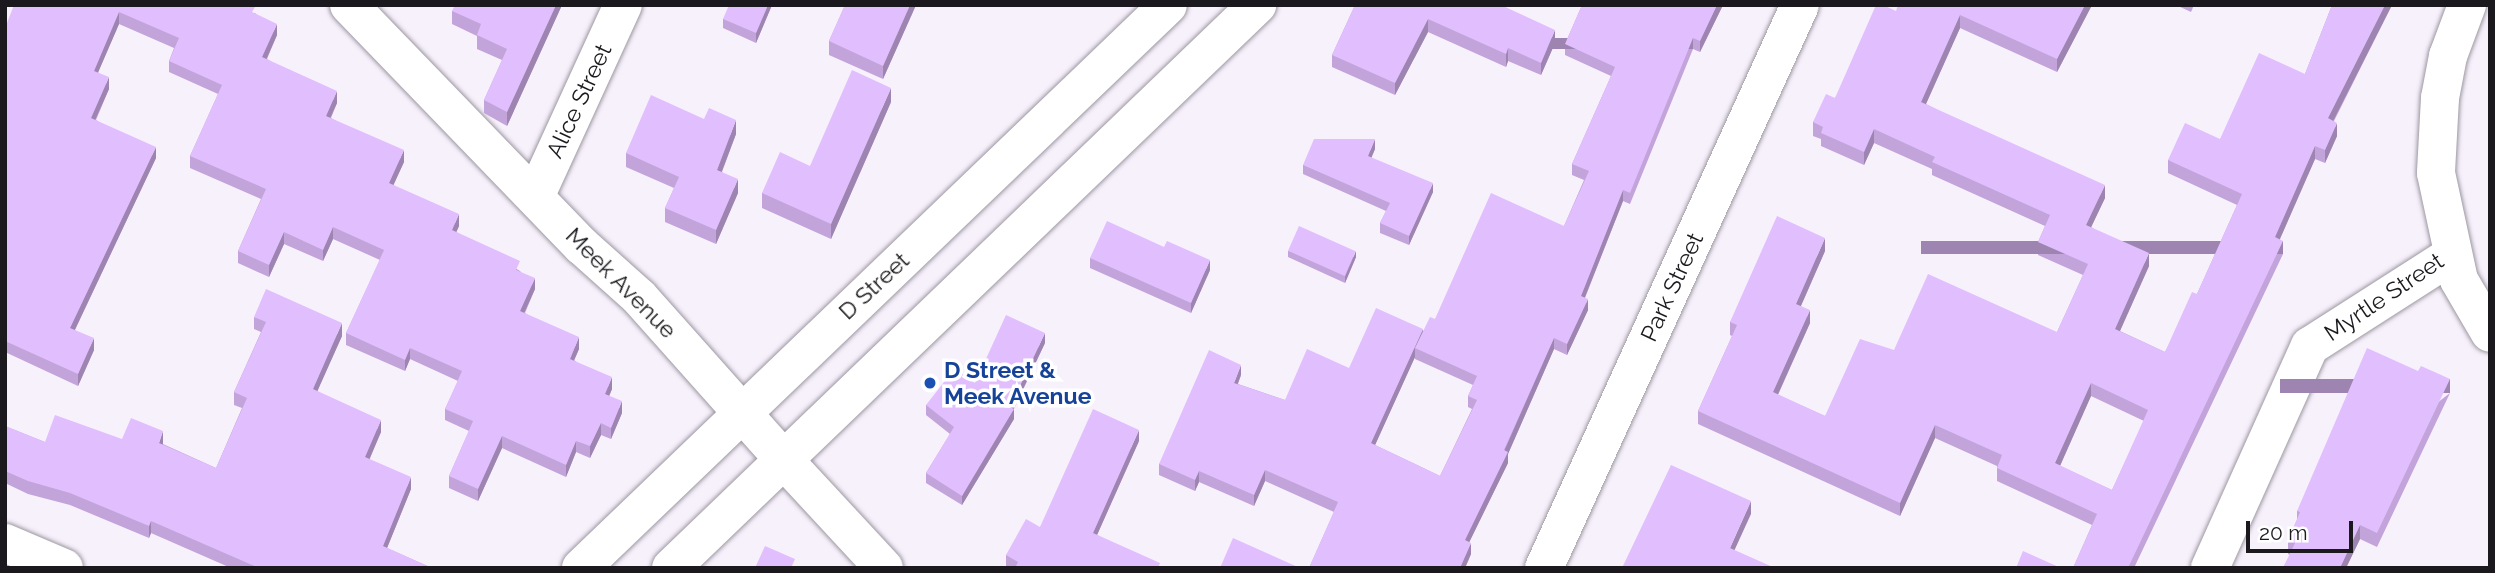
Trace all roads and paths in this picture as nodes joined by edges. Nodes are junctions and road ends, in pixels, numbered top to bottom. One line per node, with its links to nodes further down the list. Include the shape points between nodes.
1 (349, 5): 7 (street, Meek Avenue)
2 (623, 5): 7 (street, Alice Street)
3 (1168, 5): 10 (street, D Street)
4 (1257, 5): 11 (street)
5 (1800, 5): 17 (street, Park Street)
6 (2467, 5): 8 (street, Myrtle Street, via 2448,56 2438,120 2437,183)
7 (535, 197): 10 (street, Meek Avenue, via 639,297)
8 (2451, 256): 9 (street, via 2470,304); 18 (street, Myrtle Street, via 2311,346)
9 (2490, 333)
10 (743, 411): 11 (street, Meek Avenue); 14 (street, D Street)
11 (784, 460): 15 (street); 16 (street, Meek Avenue)
12 (5, 543): 13 (street)
13 (64, 568)
14 (582, 568)
15 (671, 568)
16 (884, 568)
17 (1544, 568)
18 (2210, 568)

